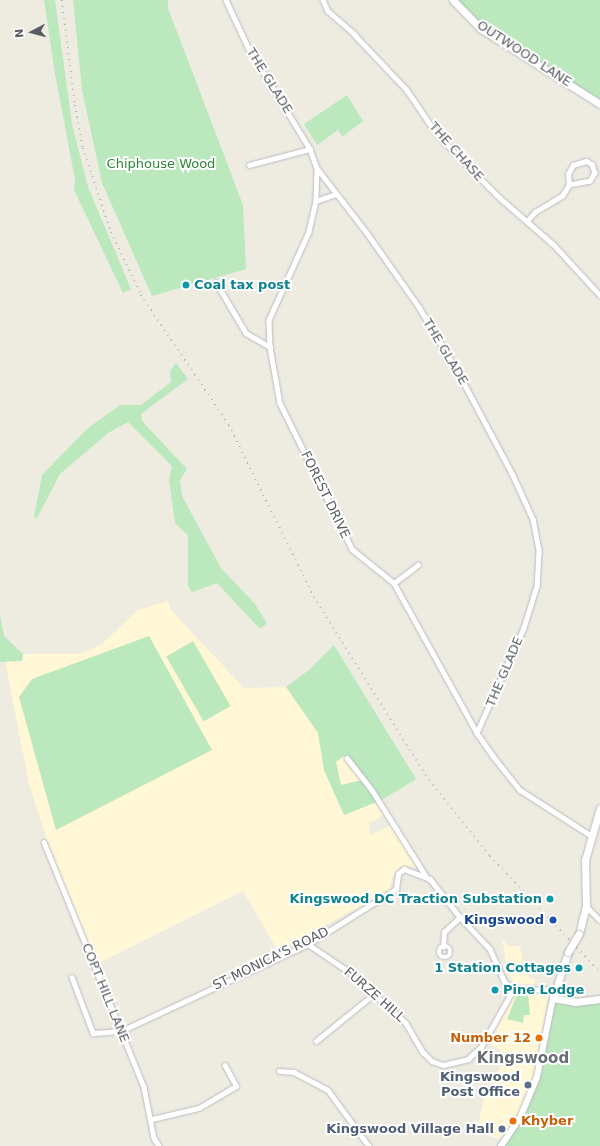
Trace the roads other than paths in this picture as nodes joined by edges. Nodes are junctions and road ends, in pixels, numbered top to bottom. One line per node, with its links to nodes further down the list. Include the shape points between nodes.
1 (226, 0): 5 (street, THE GLADE, via 248,47)
2 (323, 0): 11 (street, THE CHASE, via 328,11 354,34 407,90 434,130 451,149)
3 (453, 0): 4 (main road, OUTWOOD LANE, via 481,29)
4 (600, 104)
5 (310, 149): 6 (street); 7 (street, THE GLADE)
6 (249, 165)
7 (317, 168): 9 (street, THE GLADE); 10 (street, FOREST DRIVE)
8 (570, 185): 8 (street, via 590,181 595,173 592,164 582,162 570,168); 11 (street, via 557,201 540,208)
9 (336, 194): 10 (street); 17 (street, THE GLADE, via 419,307 485,420 533,519 538,551 537,586 524,628)
10 (316, 201): 14 (street, FOREST DRIVE, via 309,232 269,320)
11 (527, 221): 13 (street, THE CHASE, via 554,245)
12 (216, 282): 14 (street, via 246,333)
13 (600, 295)
14 (270, 347): 16 (street, FOREST DRIVE, via 280,403 341,530 352,549)
15 (418, 565): 16 (street)
16 (394, 583): 17 (street, FOREST DRIVE)
17 (477, 733): 20 (street, FOREST DRIVE, via 520,790)
18 (347, 758): 22 (street, via 372,790)
19 (600, 808): 20 (main road)
20 (592, 836): 23 (main road, via 585,860)
21 (44, 842): 34 (street, COPT HILL LANE)
22 (426, 876): 24 (street); 26 (street, ST MONICA'S ROAD, via 409,870 401,871 396,889)
23 (586, 906): 25 (street); 29 (main road, bridge, via 579,934 568,952)
24 (460, 917): 27 (street, via 444,932); 30 (street, via 490,948 505,982)
25 (600, 920)
26 (308, 944): 31 (street, FURZE HILL, via 351,973); 34 (street, ST MONICA'S ROAD)
27 (443, 947)
28 (72, 977): 34 (street, via 93,1033)
29 (555, 989): 30 (street); 32 (main road)
30 (513, 990): 31 (street, FURZE HILL, via 480,1047 468,1059 443,1065 432,1061 423,1052 406,1023)
31 (374, 994): 35 (street)
32 (553, 998): 33 (main road, via 575,1002); 41 (street, via 537,1076 520,1118)
33 (600, 1000)
34 (121, 1031): 38 (street, COPT HILL LANE, via 144,1087)
35 (316, 1041)
36 (225, 1066): 38 (street, via 236,1086 199,1108)
37 (279, 1071): 40 (street, via 294,1072 328,1090)
38 (152, 1119): 39 (street, COPT HILL LANE, via 154,1138)
39 (159, 1146)
40 (369, 1146)
41 (501, 1146)

